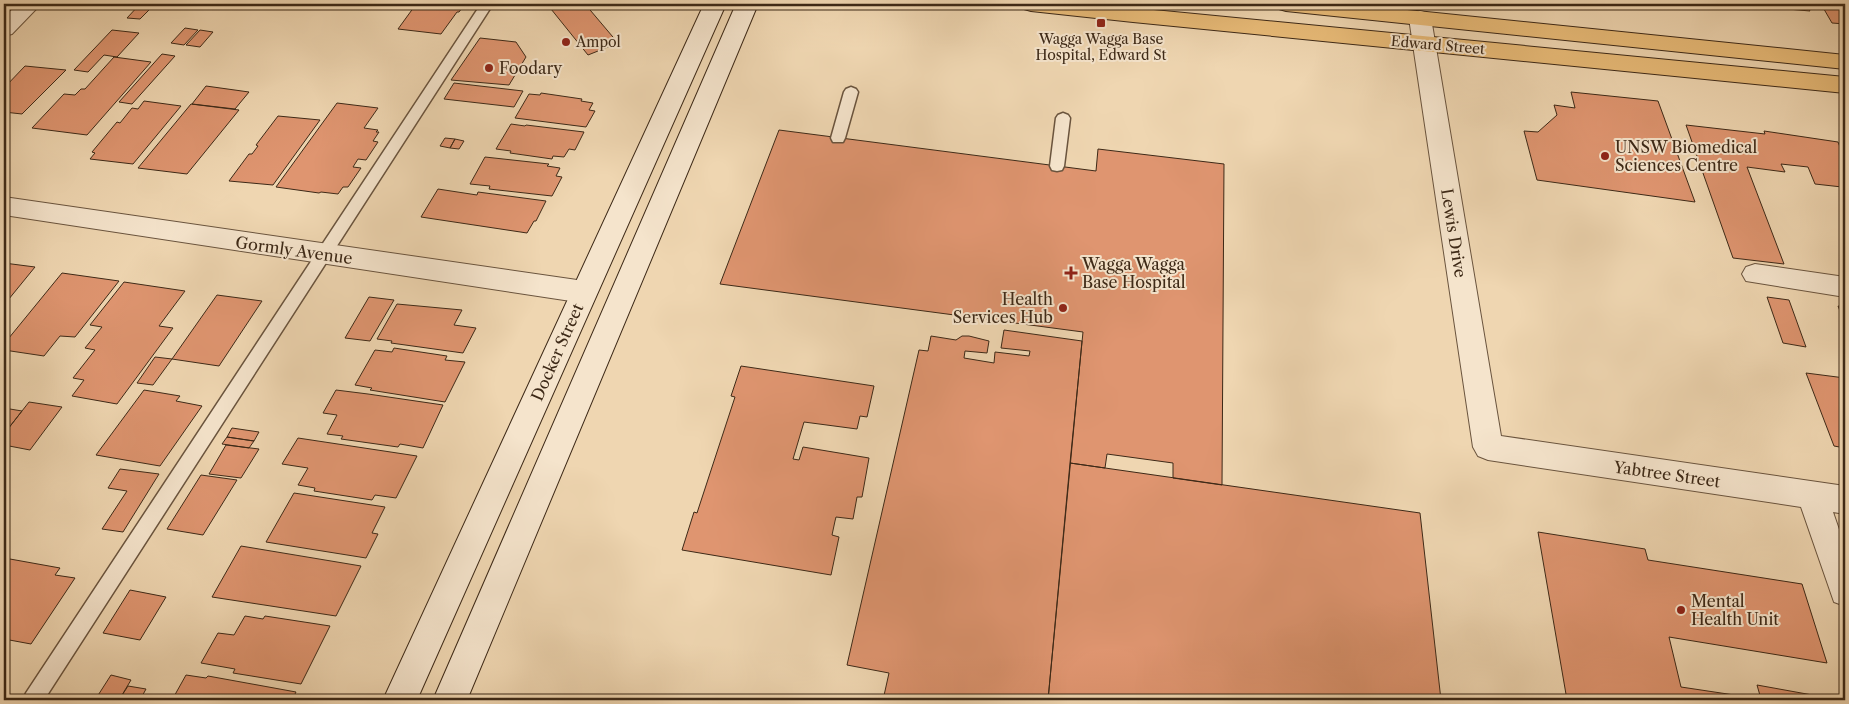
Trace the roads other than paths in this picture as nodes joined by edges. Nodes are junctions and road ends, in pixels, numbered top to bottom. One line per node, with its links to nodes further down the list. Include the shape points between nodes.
1 (30, 4): 8 (street)
2 (487, 4): 17 (lane)
3 (715, 4): 20 (street, Docker Street)
4 (747, 4): 27 (street)
5 (1031, 4): 9 (highway, Edward Street)
6 (1286, 4): 7 (highway, Edward Street)
7 (1420, 18): 9 (street, Lewis Drive); 10 (highway, Edward Street)
8 (4, 29)
9 (1424, 44): 11 (highway, Edward Street); 21 (street, Lewis Drive)
10 (1845, 62)
11 (1845, 85)
12 (852, 92): 14 (lane)
13 (1063, 118): 15 (lane)
14 (838, 138)
15 (1057, 166)
16 (4, 206): 17 (street, Gormly Avenue)
17 (324, 254): 20 (street, Gormly Avenue); 25 (lane)
18 (1755, 274): 19 (street)
19 (1845, 287)
20 (584, 292): 26 (street, Docker Street)
21 (1488, 448): 22 (street, Yabtree Street)
22 (1812, 495): 23 (street, Yabtree Street); 24 (street)
23 (1845, 500)
24 (1845, 591)
25 (34, 700)
26 (400, 700)
27 (450, 700)

